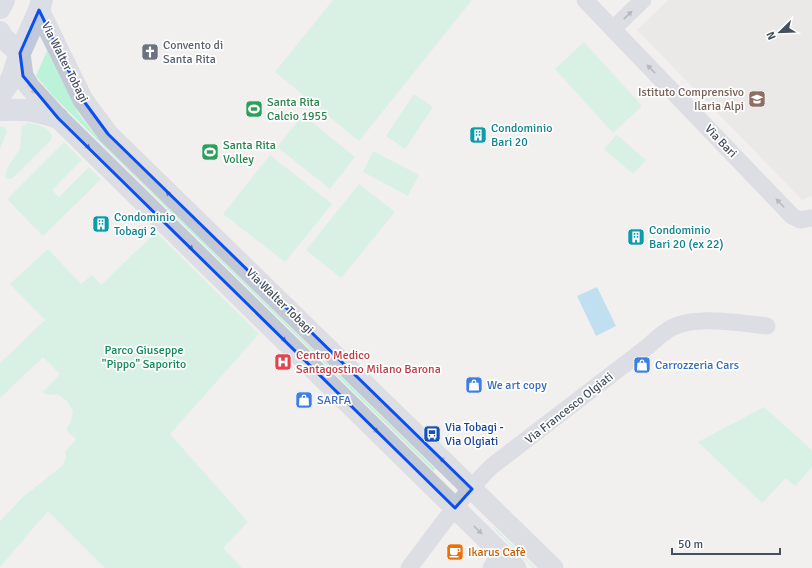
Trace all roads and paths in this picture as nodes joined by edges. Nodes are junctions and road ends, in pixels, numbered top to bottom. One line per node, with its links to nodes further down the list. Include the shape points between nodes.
1 (4, 0): 5 (main road)
2 (585, 0): 6 (street, Via Bari)
3 (643, 0): 6 (street, one-way to 3)
4 (37, 3): 8 (main road); 14 (street, Via Walter Tobagi, one-way to 4, via 108,134 83,100)
5 (0, 8)
6 (613, 29): 12 (street, Via Bari, one-way to 6, via 800,220 792,216)
7 (0, 32): 8 (main road)
8 (20, 53): 9 (main road, via 11,80); 11 (street, Via Walter Tobagi, one-way to 11, via 23,76)
9 (0, 95)
10 (0, 110): 11 (main road, Via Walter Tobagi, via 38,111)
11 (58, 118): 15 (street, Via Walter Tobagi, one-way to 15)
12 (812, 218)
13 (767, 326): 14 (street, Via Francesco Olgiati, via 694,321 668,330 492,466)
14 (472, 489): 15 (street, Via Francesco Olgiati); 19 (street, Via Walter Tobagi)
15 (455, 508): 16 (street, Via Walter Tobagi, one-way to 16); 17 (street, Via Francesco Olgiati)
16 (495, 560): 18 (street, Via Walter Tobagi)
17 (409, 568)
18 (516, 568)
19 (553, 568)

